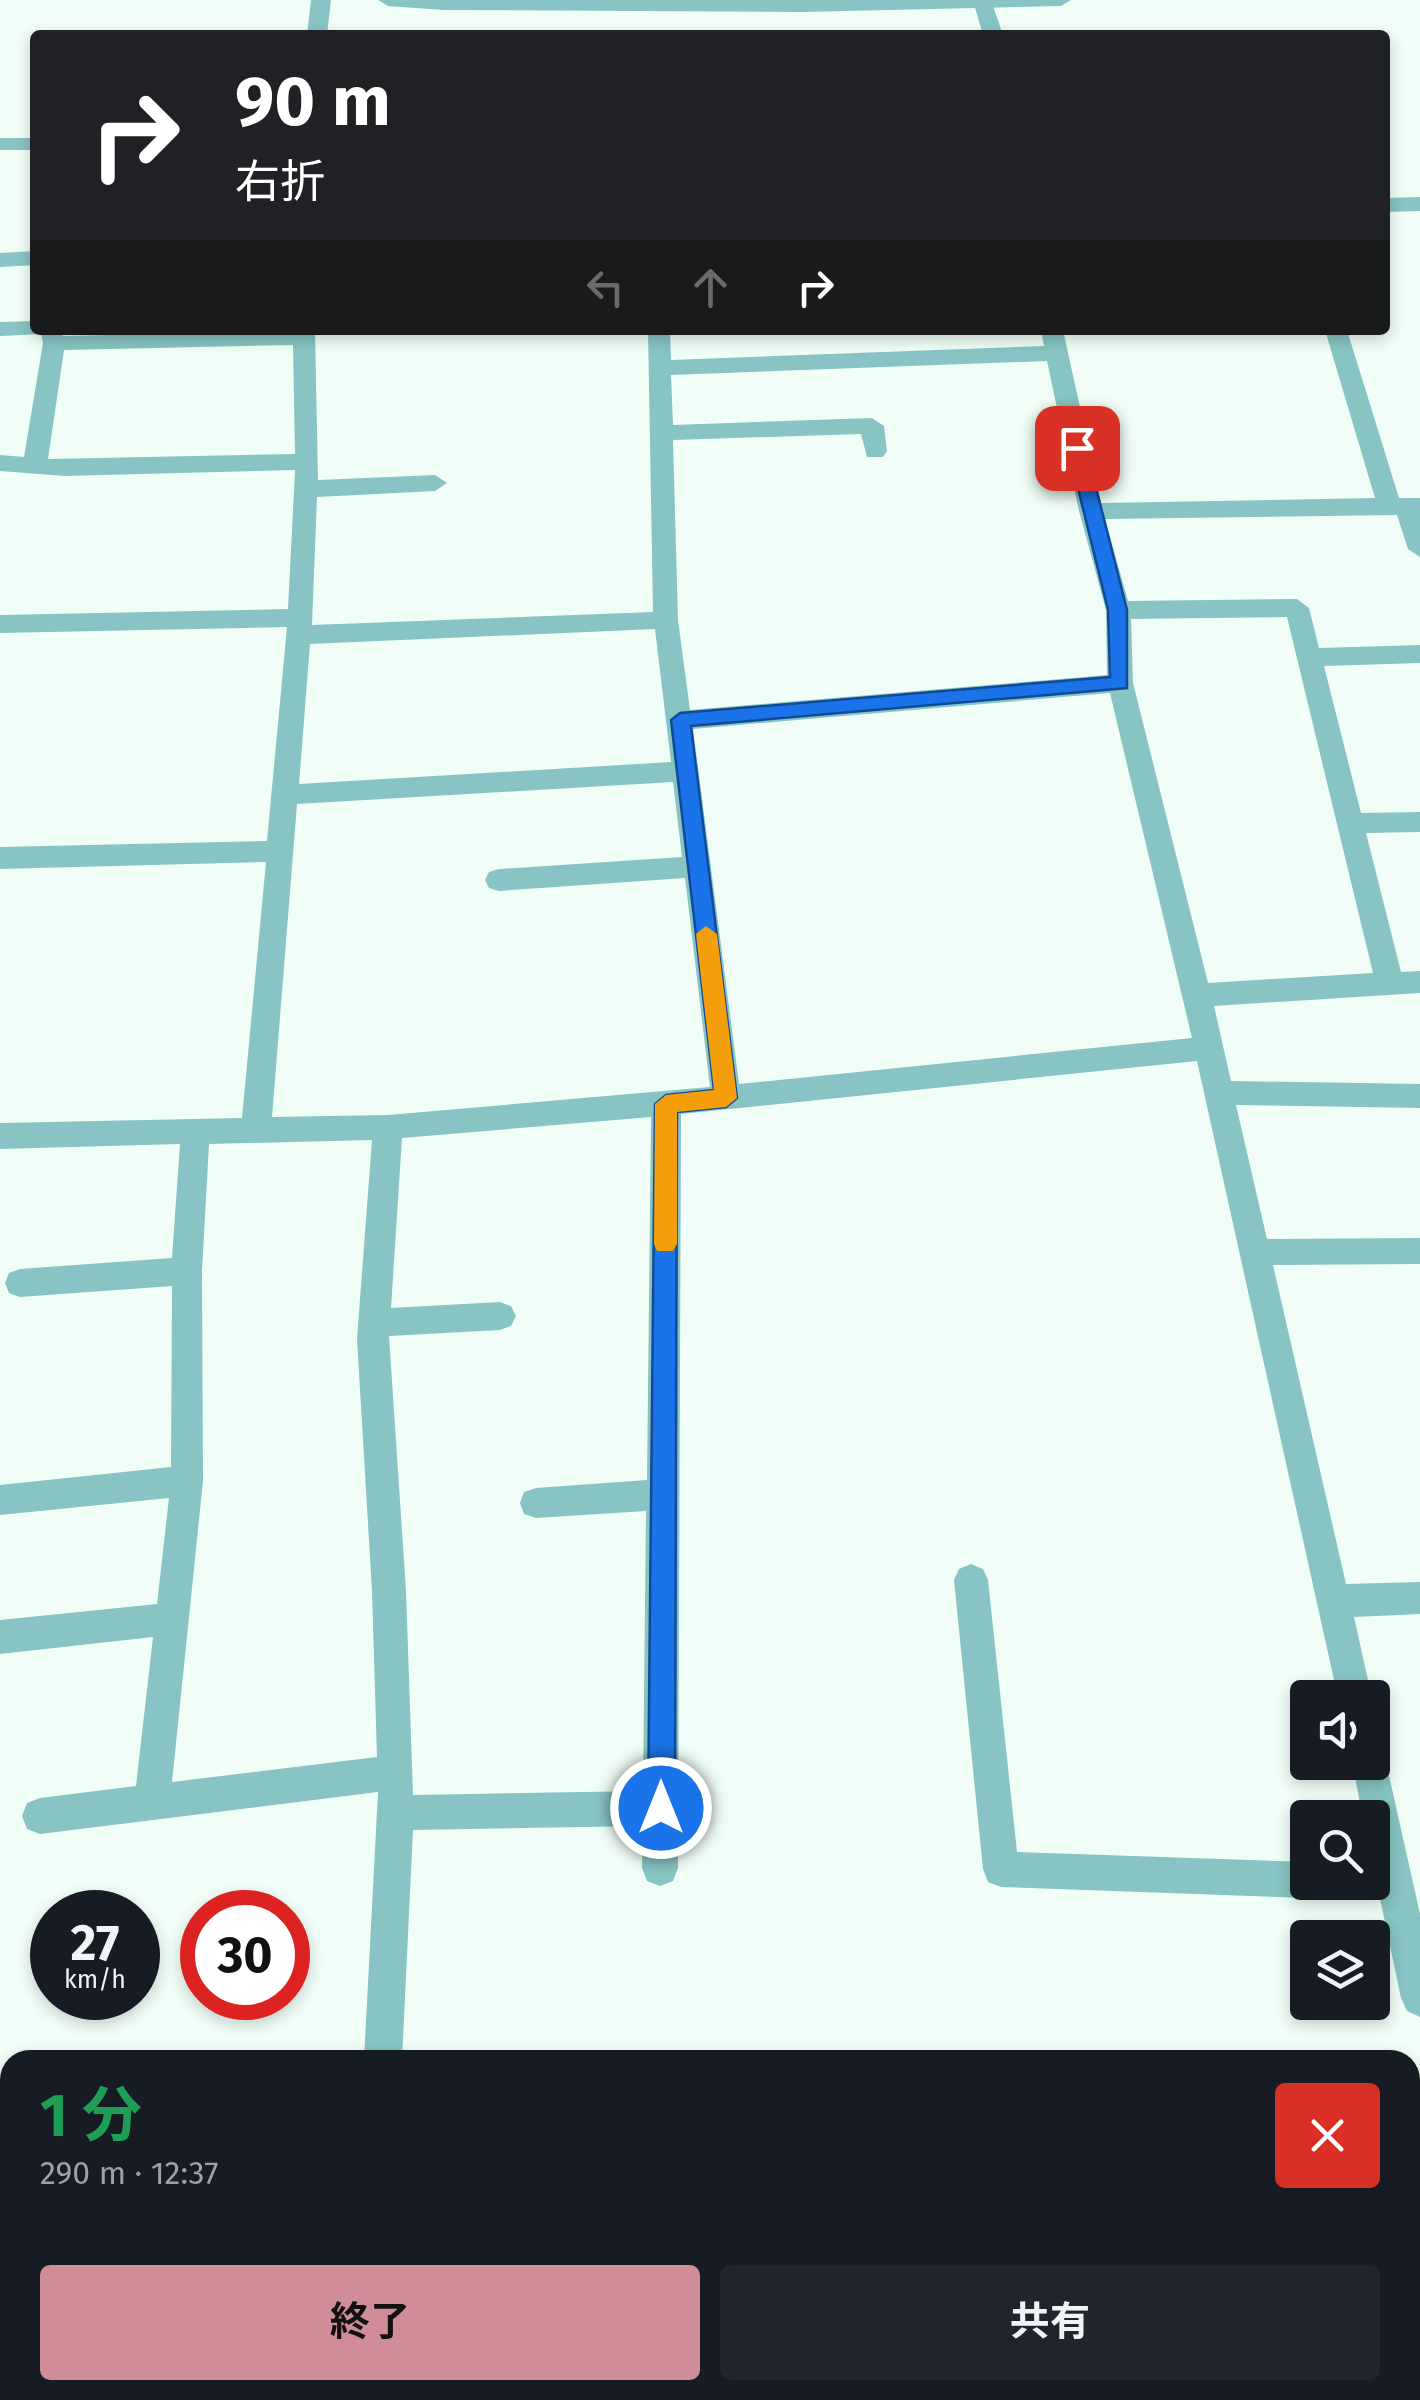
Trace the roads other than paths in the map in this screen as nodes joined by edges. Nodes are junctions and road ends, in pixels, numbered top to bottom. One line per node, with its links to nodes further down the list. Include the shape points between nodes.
1 (321, 0): 5 (street)
2 (388, 0): 4 (street)
3 (1060, 0): 4 (street)
4 (984, 2): 6 (street)
5 (318, 30)
6 (992, 30)
7 (0, 144): 8 (street)
8 (30, 144)
9 (1420, 204): 10 (street)
10 (1390, 205)
11 (30, 258): 12 (street)
12 (0, 260)
13 (0, 329): 14 (street)
14 (30, 332)
15 (47, 335): 25 (street)
16 (304, 335): 23 (street)
17 (659, 335): 20 (street)
18 (1338, 335): 28 (street)
19 (1054, 342): 20 (street); 29 (street)
20 (660, 368): 21 (street)
21 (662, 434): 22 (street, via 872,426); 32 (street)
22 (875, 451)
23 (307, 462): 25 (street); 27 (street)
24 (0, 464): 25 (street)
25 (35, 464)
26 (435, 482): 27 (street)
27 (306, 489): 34 (street)
28 (1405, 506): 29 (street); 30 (street)
29 (1090, 511): 31 (street)
30 (1420, 548)
31 (1118, 610): 36 (street, via 1296,608); 37 (street)
32 (666, 620): 34 (street); 38 (street)
33 (0, 624): 34 (street)
34 (300, 626): 40 (street)
35 (1420, 654): 36 (street)
36 (1308, 657): 42 (street)
37 (1120, 683): 38 (street); 49 (street)
38 (680, 720): 39 (street)
39 (686, 771): 40 (street); 45 (street)
40 (286, 796): 43 (street)
41 (1420, 822): 42 (street)
42 (1350, 824): 47 (street)
43 (280, 852): 44 (street); 56 (street)
44 (0, 858)
45 (698, 866): 46 (street); 53 (street)
46 (499, 880)
47 (1389, 981): 48 (street); 49 (street)
48 (1420, 982)
49 (1197, 996): 50 (street)
50 (1210, 1048): 51 (street); 53 (street)
51 (1220, 1093): 52 (street); 60 (street)
52 (1420, 1096)
53 (726, 1098): 54 (street)
54 (666, 1104): 55 (street); 66 (street)
55 (388, 1127): 56 (street); 64 (street)
56 (256, 1131): 57 (street)
57 (196, 1132): 58 (street); 61 (street)
58 (0, 1136)
59 (1420, 1251): 60 (street)
60 (1255, 1252): 71 (street)
61 (187, 1271): 62 (street); 65 (street)
62 (20, 1284)
63 (500, 1316): 64 (street)
64 (374, 1323): 75 (street)
65 (187, 1481): 67 (street); 72 (street)
66 (664, 1494): 68 (street); 77 (street)
67 (0, 1500)
68 (536, 1502)
69 (971, 1580): 81 (street, via 1001,1869)
70 (1420, 1598): 71 (street)
71 (1335, 1601): 74 (street)
72 (172, 1618): 73 (street); 76 (street)
73 (0, 1636)
74 (1352, 1680)
75 (396, 1772): 76 (street); 78 (street)
76 (152, 1802): 79 (street)
77 (661, 1808): 78 (street); 80 (street)
78 (396, 1812): 84 (street)
79 (40, 1816)
80 (660, 1868)
81 (1290, 1879)
82 (1390, 1900): 83 (street)
83 (1420, 1998)
84 (384, 2050)

